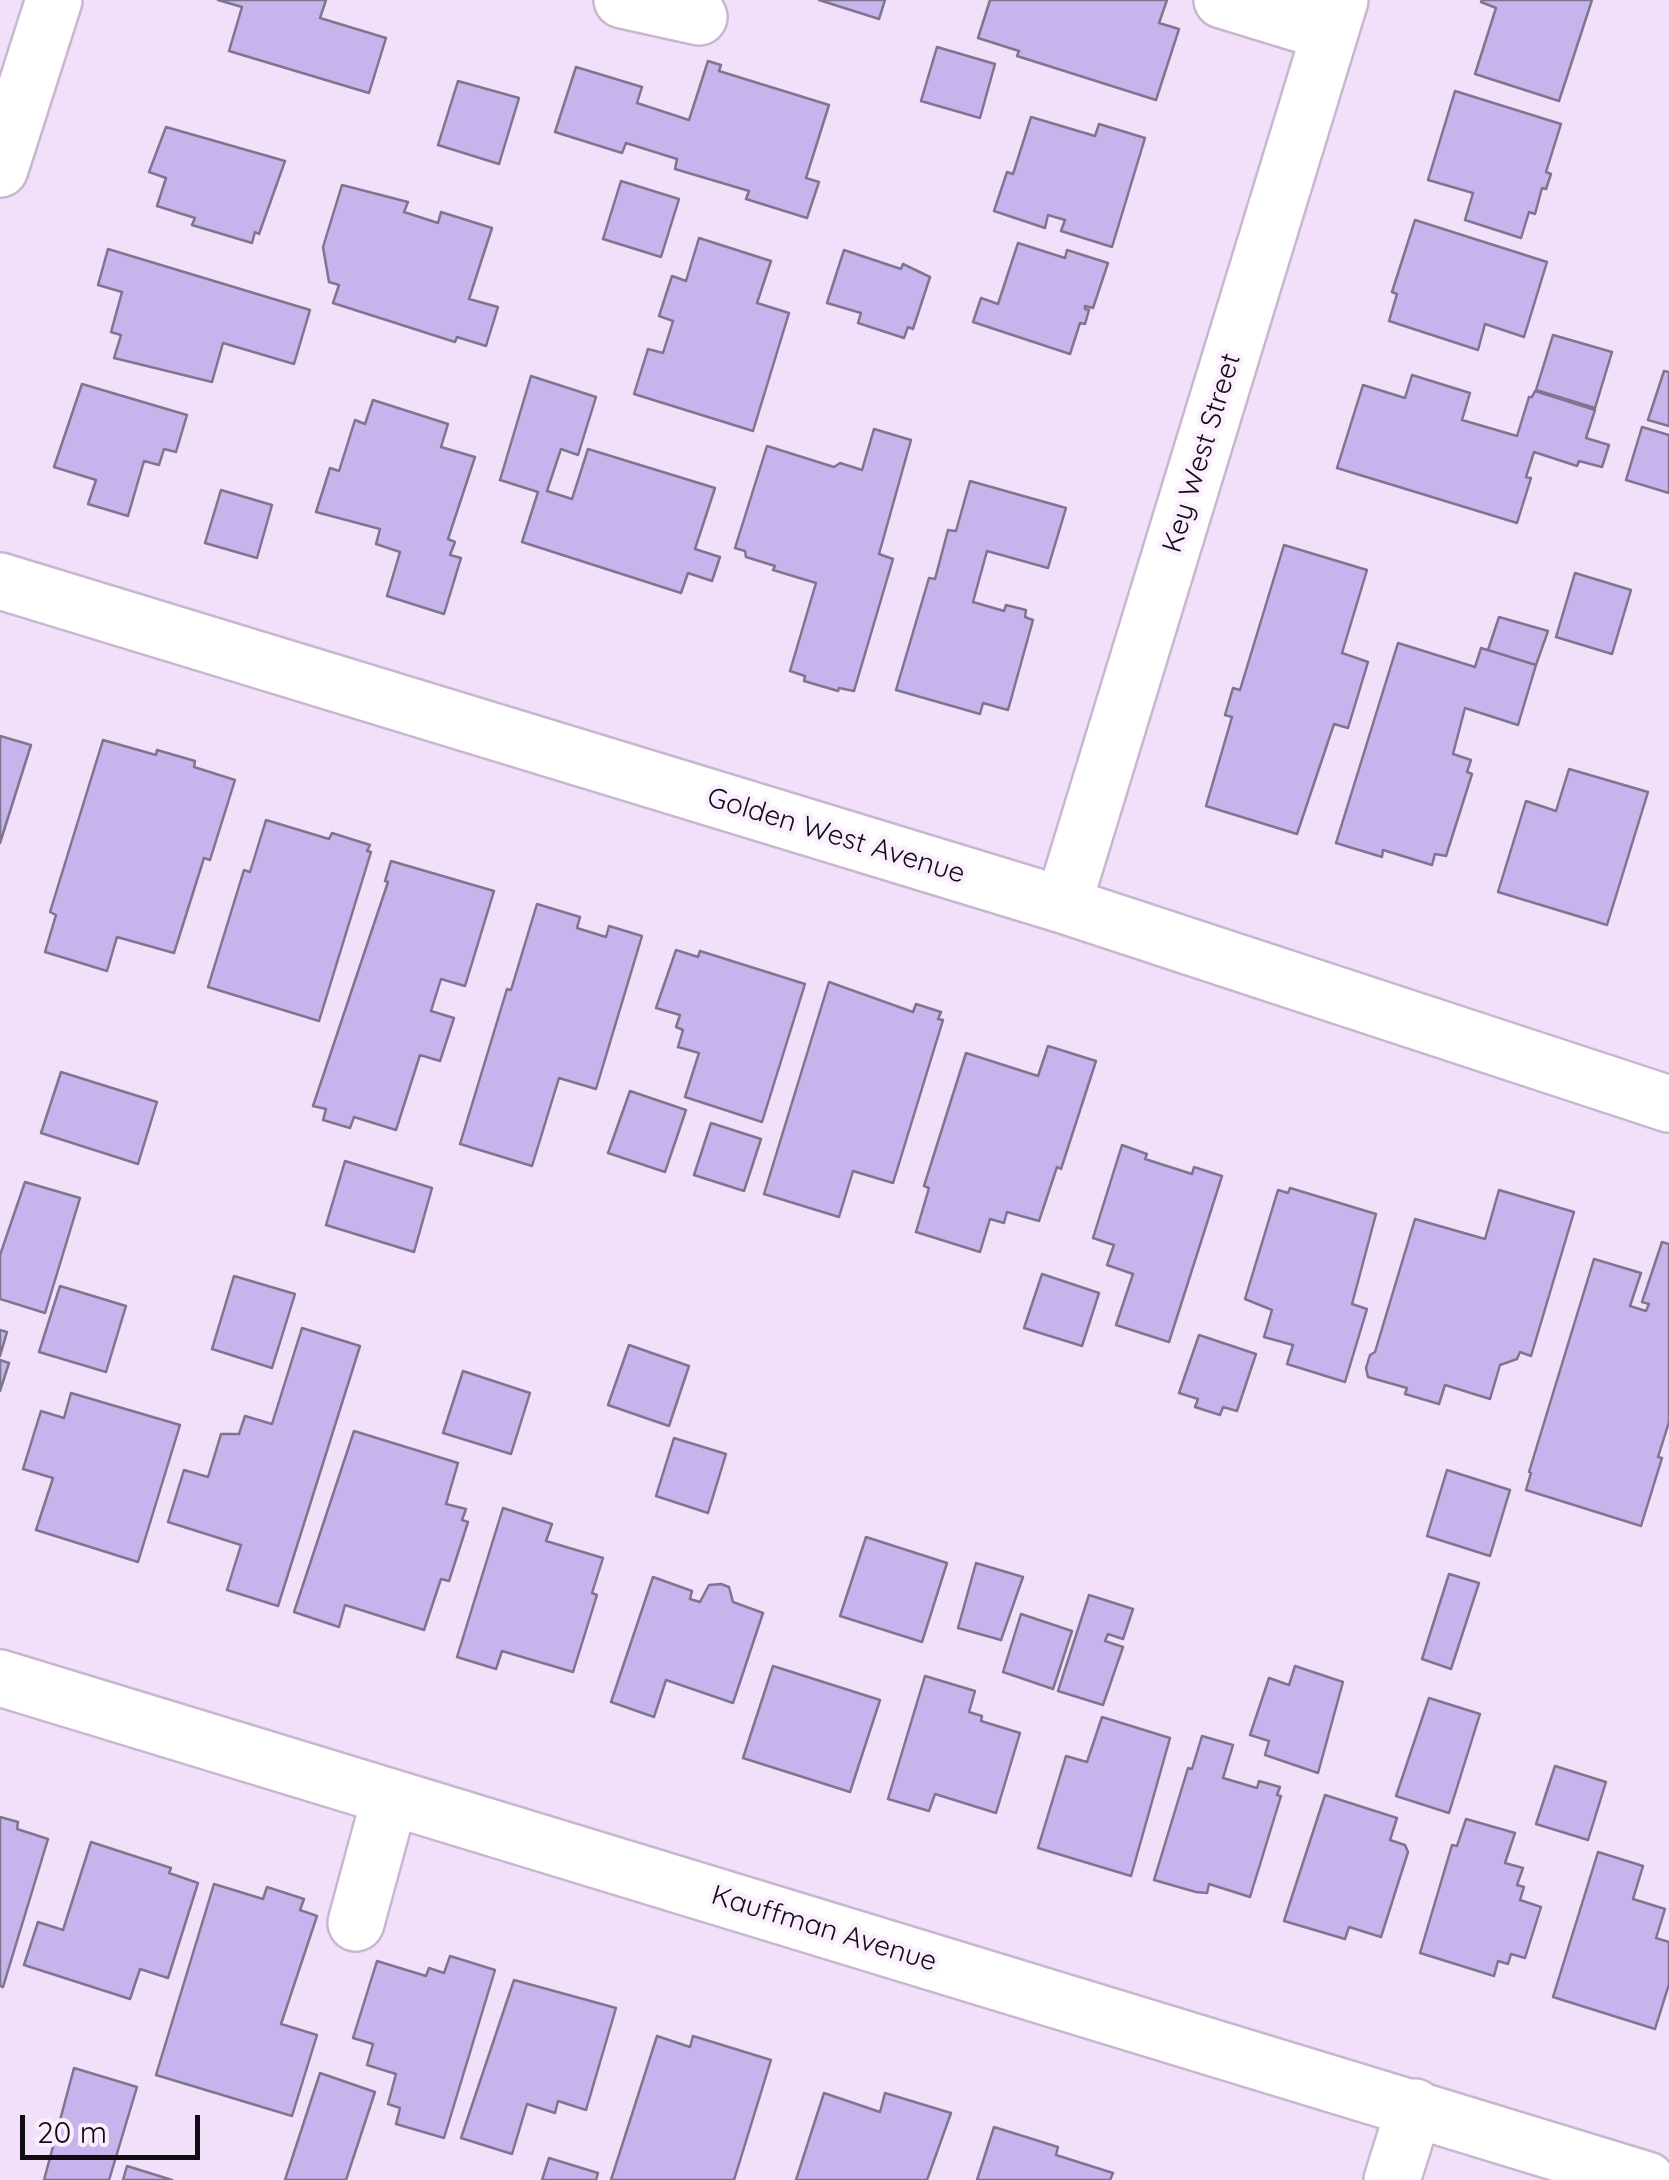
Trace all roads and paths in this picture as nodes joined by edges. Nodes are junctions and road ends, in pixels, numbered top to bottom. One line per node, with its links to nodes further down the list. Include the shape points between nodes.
1 (54, 0): 6 (street)
2 (622, 0): 5 (street)
3 (1222, 0): 4 (street)
4 (1335, 16): 8 (street, Key West Street)
5 (699, 17)
6 (0, 169)
7 (0, 581): 8 (street, Golden West Avenue)
8 (1063, 905): 9 (street, Golden West Avenue)
9 (1669, 1104)
10 (0, 1678): 11 (street, Kauffman Avenue)
11 (390, 1798): 12 (street); 13 (street, Kauffman Avenue)
12 (356, 1923)
13 (1415, 2107): 14 (street); 15 (street, Kauffman Avenue)
14 (1392, 2180)
15 (1647, 2180)

